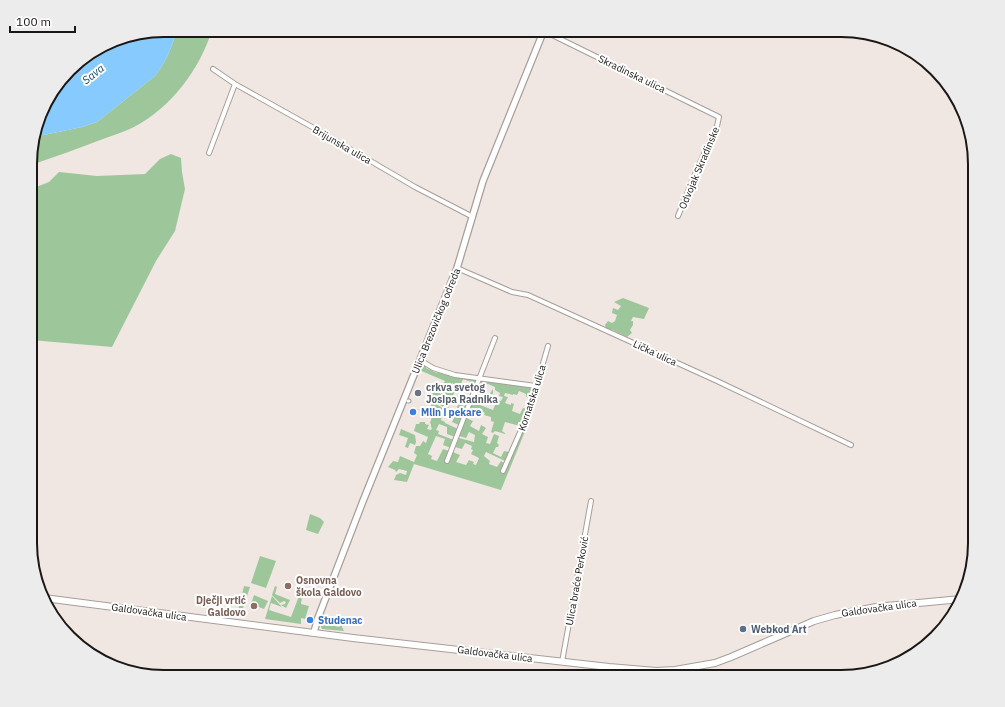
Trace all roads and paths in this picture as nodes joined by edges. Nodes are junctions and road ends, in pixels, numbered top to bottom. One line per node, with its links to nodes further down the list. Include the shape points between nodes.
1 (542, 37): 8 (main road, Ulica Brezovičkog odreda, via 483,181)
2 (556, 37): 5 (street, Skradinska ulica)
3 (213, 69): 4 (street, Brijunska ulica)
4 (235, 84): 6 (street); 8 (street, Brijunska ulica, via 415,187)
5 (719, 119): 7 (street, Odvojak Skradinske)
6 (209, 153)
7 (678, 216)
8 (473, 217): 9 (main road, Ulica Brezovičkog odreda)
9 (457, 268): 12 (main road, Ulica Brezovičkog odreda); 15 (street, Lička ulica, via 512,292 528,295)
10 (496, 338): 13 (street)
11 (548, 346): 14 (street, Kornatska ulica)
12 (420, 360): 13 (street, via 433,368); 21 (main road, Ulica Brezovičkog odreda)
13 (480, 378): 14 (street); 16 (street)
14 (536, 386): 17 (street, Kornatska ulica, via 529,412)
15 (851, 445)
16 (447, 461)
17 (503, 471)
18 (591, 501): 22 (street, Ulica braće Perković)
19 (50, 599): 21 (main road, Galdovačka ulica)
20 (955, 599): 24 (main road, Galdovačka ulica, via 856,610 814,621 715,663)
21 (314, 632): 22 (main road, Galdovačka ulica)
22 (562, 662): 23 (main road, Galdovačka ulica)
23 (611, 670)
24 (675, 670)

